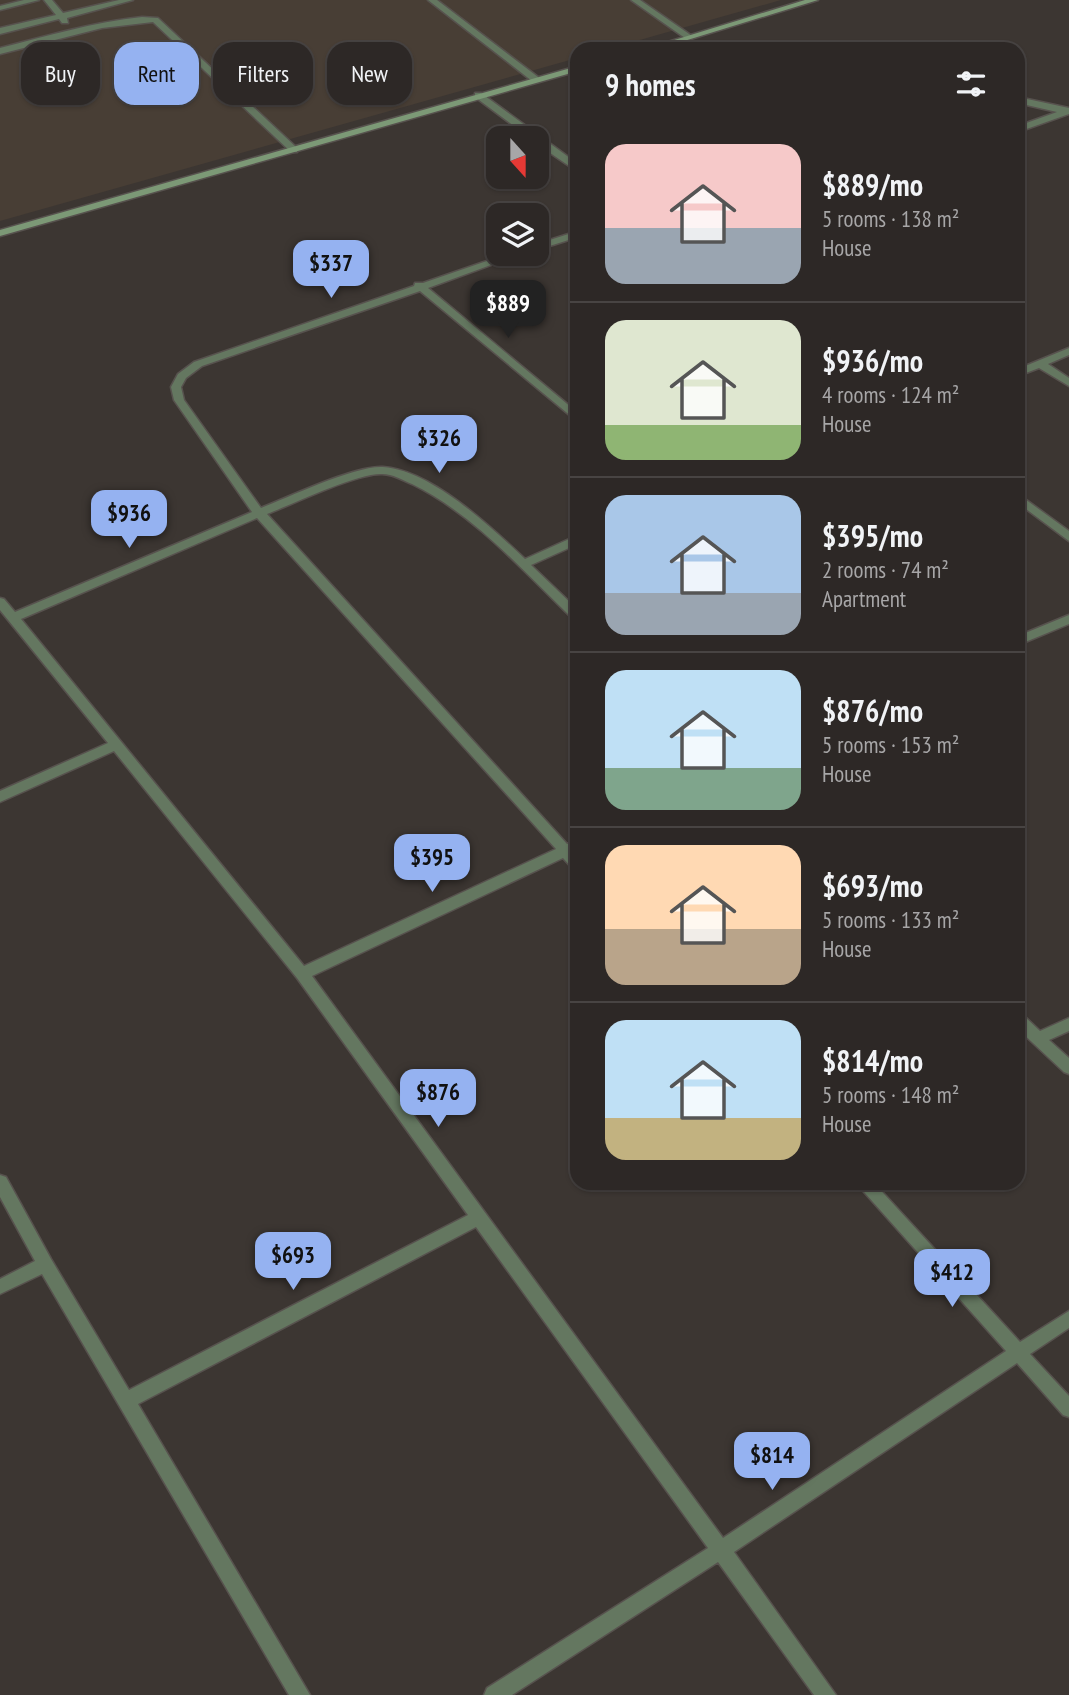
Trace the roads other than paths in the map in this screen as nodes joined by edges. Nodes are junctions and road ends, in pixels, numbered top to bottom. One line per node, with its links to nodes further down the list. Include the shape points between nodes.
1 (34, 0): 7 (street)
2 (48, 0): 8 (street)
3 (129, 0): 8 (street)
4 (432, 0): 15 (street)
5 (635, 0): 11 (street)
6 (814, 0): 11 (main road)
7 (0, 8)
8 (59, 16): 9 (street); 10 (street)
9 (0, 31)
10 (77, 32): 13 (street); 22 (street, via 155,20)
11 (688, 36): 12 (main road)
12 (670, 42)
13 (0, 51)
14 (570, 70): 15 (main road)
15 (535, 79): 16 (main road)
16 (478, 96): 19 (street); 22 (main road)
17 (1025, 102): 18 (street)
18 (1068, 112): 20 (street)
19 (518, 126)
20 (1025, 127)
21 (550, 149): 23 (street)
22 (294, 150): 24 (main road)
23 (570, 163)
24 (0, 233)
25 (570, 237): 26 (street)
26 (549, 243)
27 (486, 264): 28 (street)
28 (419, 285): 33 (street); 35 (street, via 198,364 182,376 176,387 179,400)
29 (1069, 351): 30 (street)
30 (1040, 364): 31 (street); 32 (street)
31 (1025, 370)
32 (1069, 383)
33 (570, 412)
34 (1025, 502): 36 (street)
35 (258, 513): 38 (street, via 357,475 381,470 398,473 443,495); 41 (street); 46 (street)
36 (1069, 537)
37 (570, 543): 38 (street)
38 (522, 565): 40 (street)
39 (0, 602): 41 (street)
40 (570, 610)
41 (13, 618): 44 (street)
42 (1069, 619): 43 (street)
43 (1025, 638)
44 (116, 745): 45 (street); 48 (street)
45 (0, 797)
46 (570, 847)
47 (570, 848): 48 (street)
48 (302, 974): 55 (street)
49 (1069, 1024): 51 (street)
50 (1025, 1026): 51 (street)
51 (1038, 1038): 52 (street)
52 (1069, 1068)
53 (0, 1182): 56 (street)
54 (870, 1190): 59 (street)
55 (479, 1217): 60 (street); 62 (street)
56 (45, 1265): 57 (street); 60 (street)
57 (0, 1287)
58 (1069, 1319): 59 (street)
59 (1017, 1353): 61 (street); 62 (street)
60 (126, 1401): 63 (street)
61 (1069, 1409)
62 (721, 1550): 64 (street); 65 (street)
63 (300, 1695)
64 (494, 1695)
65 (826, 1695)

